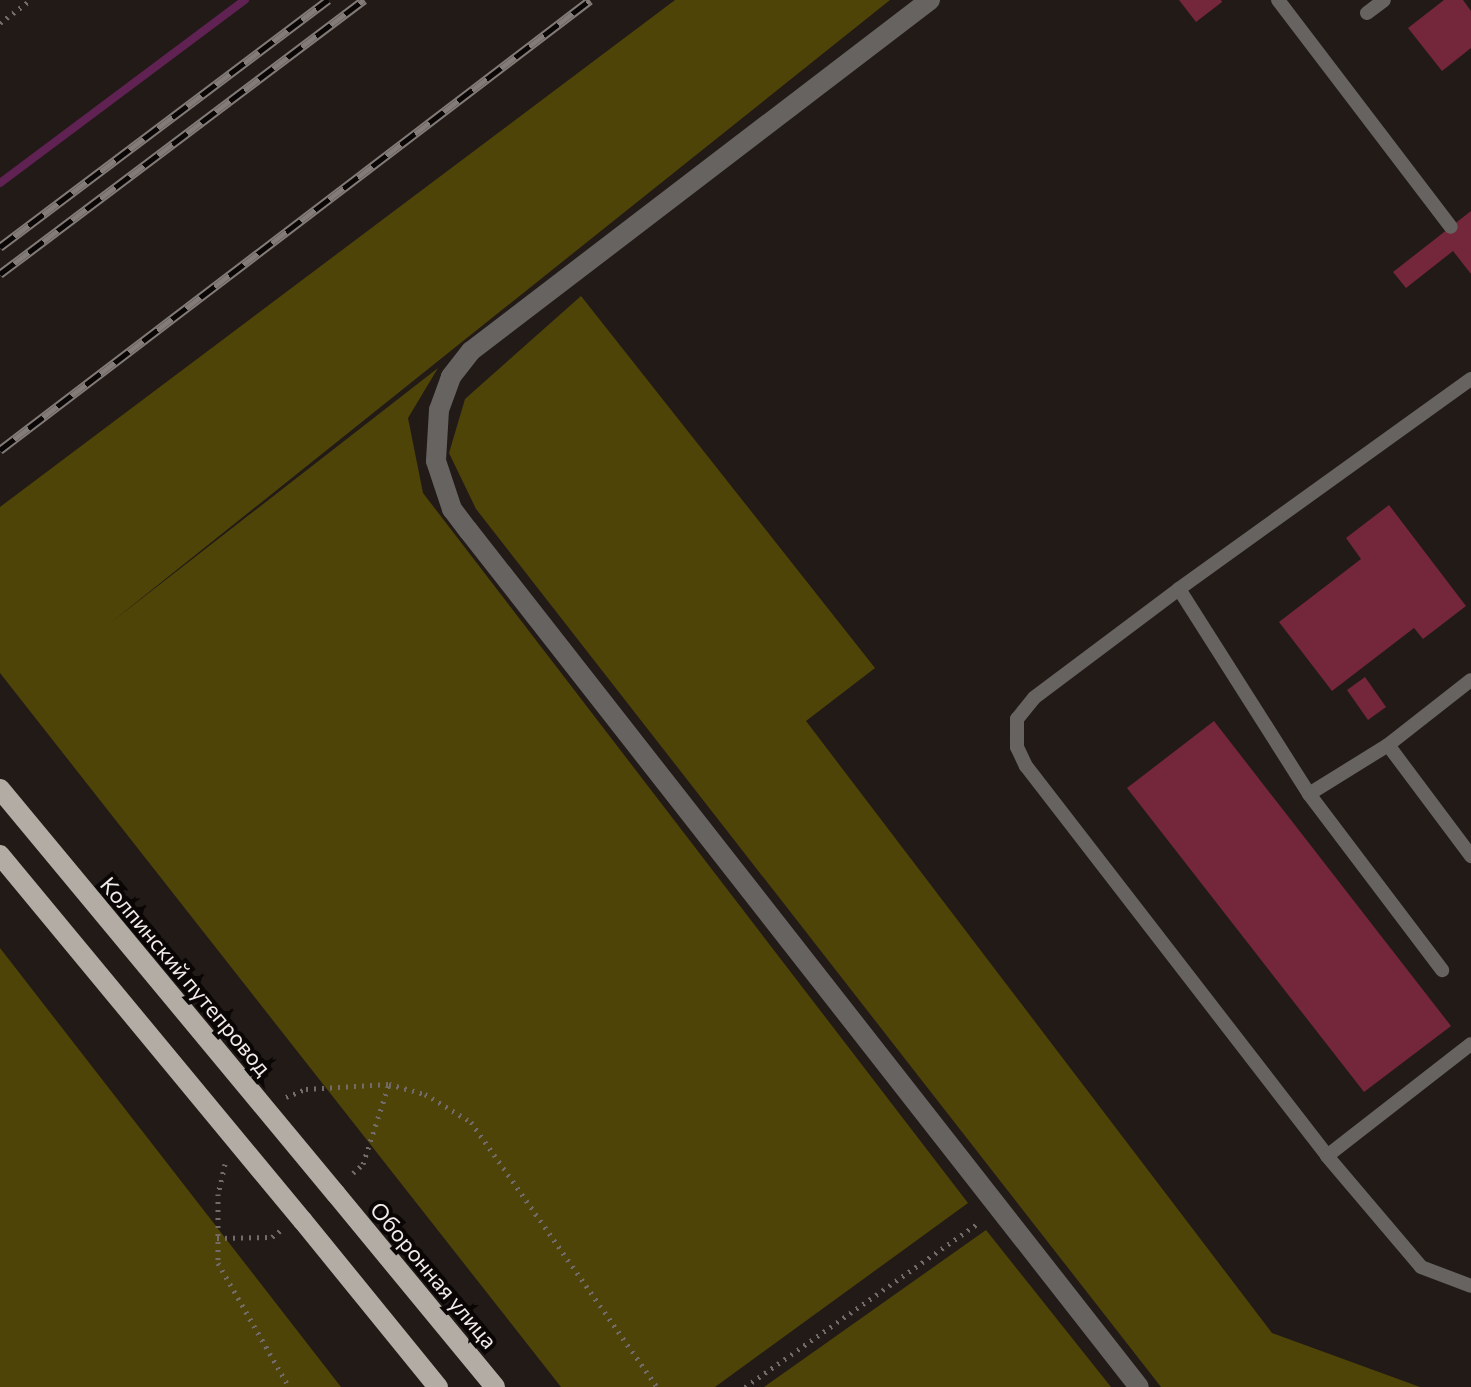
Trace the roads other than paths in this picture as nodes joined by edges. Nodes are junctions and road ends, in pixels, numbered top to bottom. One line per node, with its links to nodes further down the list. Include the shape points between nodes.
1 (930, 0): 21 (street, via 471,351 451,377 439,410 436,461 452,509)
2 (1278, 0): 5 (lane)
3 (1384, 0): 4 (lane)
4 (1367, 13)
5 (1451, 227)
6 (1471, 379): 7 (lane)
7 (1179, 589): 11 (lane); 16 (lane, via 1034,698 1017,719 1017,747 1026,766)
8 (1471, 680): 9 (lane)
9 (1388, 745): 11 (lane); 13 (lane)
10 (0, 789): 17 (main road, Колпинский путепровод, bridge)
11 (1309, 794): 14 (lane)
12 (0, 855): 19 (main road, bridge)
13 (1471, 856)
14 (1442, 970)
15 (1471, 1044): 16 (lane)
16 (1327, 1156): 18 (lane, via 1421,1267)
17 (336, 1194): 20 (main road, Оборонная улица)
18 (1471, 1286)
19 (438, 1387)
20 (495, 1387)
21 (1139, 1387)

